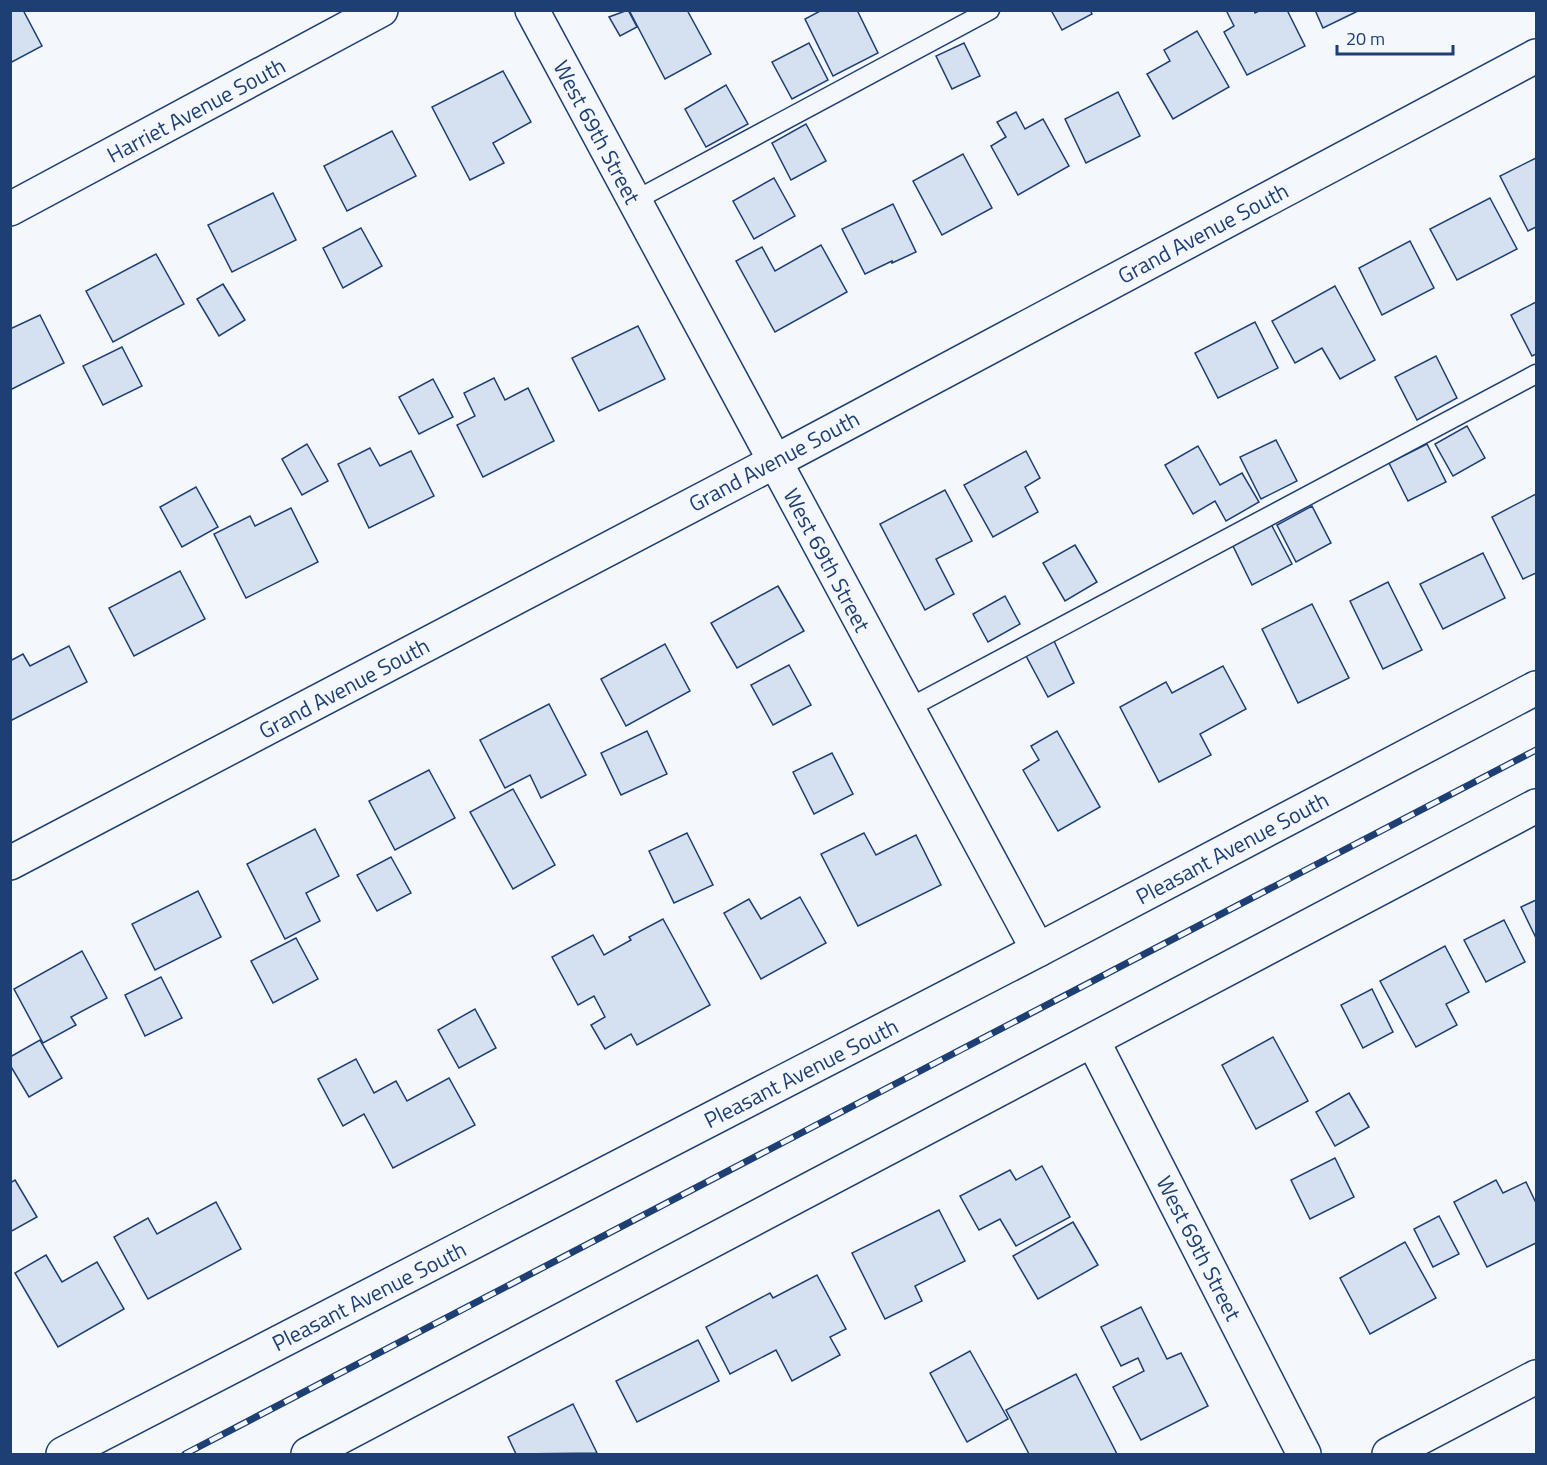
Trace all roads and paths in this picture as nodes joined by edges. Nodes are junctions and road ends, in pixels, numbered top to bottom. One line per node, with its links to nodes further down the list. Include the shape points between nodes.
1 (381, 10): 6 (street, Harriet Avenue South)
2 (532, 10): 5 (street, West 69th Street)
3 (990, 10): 5 (lane)
4 (1536, 56): 8 (street, Grand Avenue South)
5 (634, 201): 8 (street, West 69th Street)
6 (10, 209)
7 (1536, 374): 10 (lane)
8 (774, 462): 10 (street, West 69th Street); 12 (street, Grand Avenue South)
9 (1536, 688): 13 (street, Pleasant Avenue South)
10 (907, 709): 13 (street, West 69th Street)
11 (1536, 806): 14 (street)
12 (10, 863)
13 (1038, 950): 16 (street, Pleasant Avenue South)
14 (1094, 1041): 17 (street); 18 (street, West 69th Street)
15 (1536, 1377): 19 (street)
16 (63, 1455)
17 (308, 1455)
18 (1304, 1455)
19 (1389, 1455)

